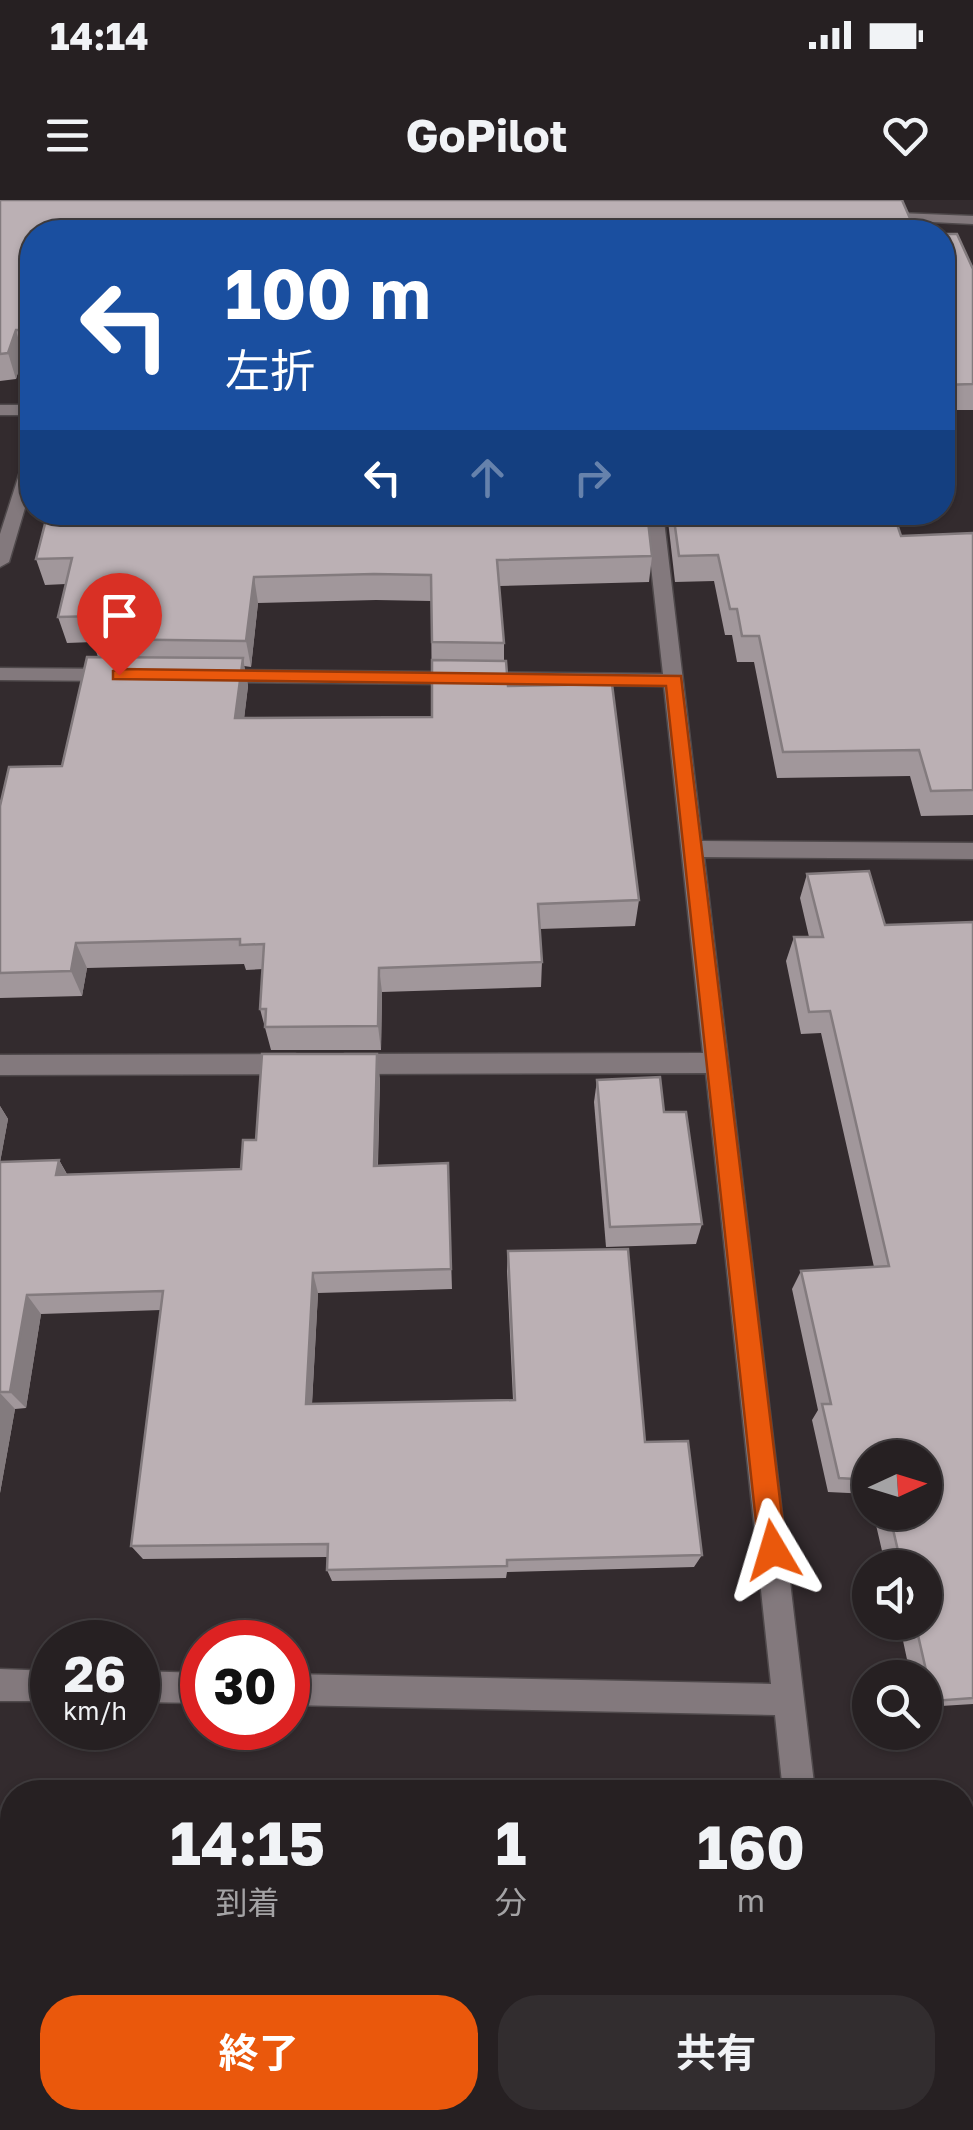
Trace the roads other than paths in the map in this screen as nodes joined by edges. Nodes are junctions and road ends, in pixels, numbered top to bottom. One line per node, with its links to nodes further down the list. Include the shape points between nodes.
1 (866, 216): 2 (street)
2 (973, 220)
3 (20, 498): 5 (street)
4 (656, 525): 9 (street)
5 (0, 562)
6 (0, 674): 7 (street)
7 (139, 675)
8 (198, 676): 9 (street)
9 (674, 680): 10 (street)
10 (694, 849): 11 (street); 12 (street)
11 (973, 851)
12 (715, 1063): 13 (street); 17 (street)
13 (0, 1064)
14 (0, 1684): 15 (street)
15 (30, 1685)
16 (310, 1690): 17 (street)
17 (790, 1700): 18 (street)
18 (798, 1780)

